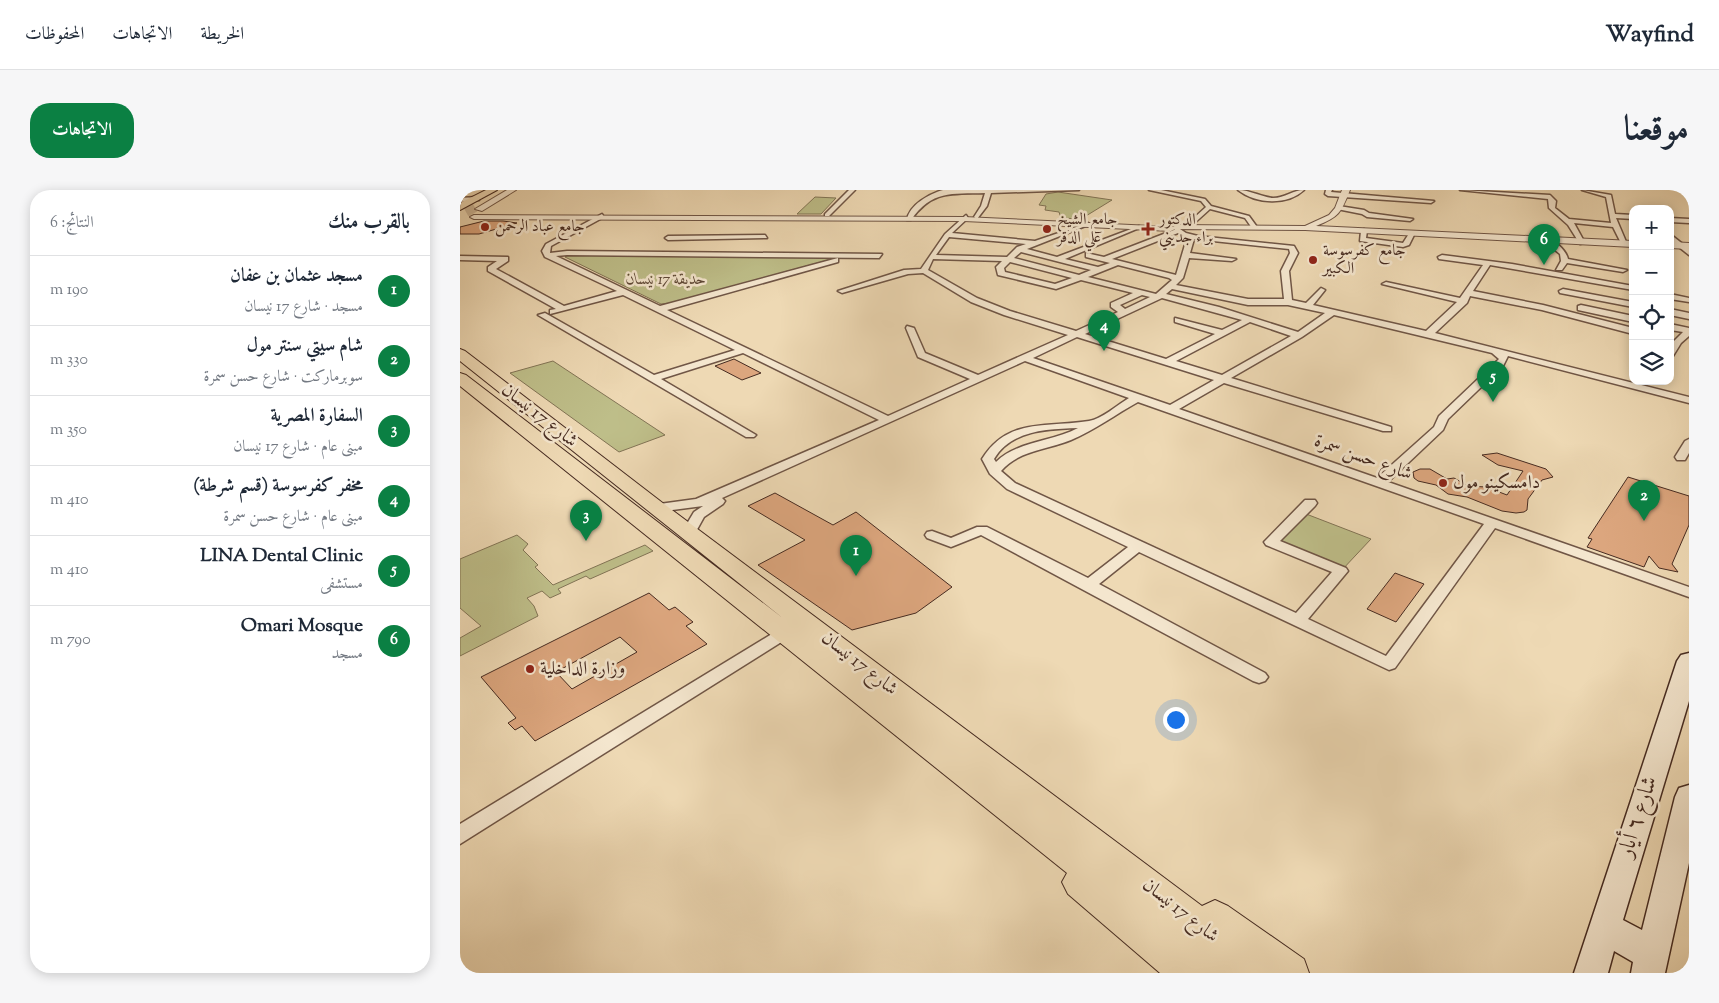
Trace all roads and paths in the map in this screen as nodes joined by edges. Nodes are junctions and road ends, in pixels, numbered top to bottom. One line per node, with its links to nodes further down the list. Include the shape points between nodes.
1 (492, 190): 21 (main road)
2 (498, 190): 21 (main road)
3 (504, 190): 21 (main road)
4 (512, 190): 21 (street)
5 (852, 190): 24 (street)
6 (1076, 190): 15 (street)
7 (1152, 190): 19 (street, via 1203,200)
8 (1241, 190): 16 (street)
9 (1301, 190): 16 (street, via 1288,199)
10 (1329, 190): 14 (street, via 1328,194)
11 (1462, 190): 32 (street, via 1550,197 1555,212)
12 (1586, 190): 25 (street, via 1609,196)
13 (943, 191): 15 (street); 26 (street, via 920,202)
14 (1343, 191): 18 (street); 20 (street)
15 (988, 192): 27 (street)
16 (1259, 197): 22 (street, via 1247,206)
17 (460, 200): 21 (street)
18 (1431, 201)
19 (1209, 207): 22 (street); 41 (street)
20 (1339, 208): 30 (street, via 1366,215); 40 (street, via 1332,217)
21 (470, 211): 23 (street); 24 (street)
22 (1225, 213): 37 (street, via 1220,214); 38 (street, via 1247,217)
23 (602, 216): 26 (street); 59 (street, via 548,245)
24 (827, 216): 26 (street)
25 (1612, 216): 29 (street); 35 (street)
26 (910, 217): 28 (street)
27 (977, 217): 28 (street); 41 (street)
28 (965, 218): 34 (street); 42 (street)
29 (1629, 218)
30 (1410, 219)
31 (1674, 220): 33 (street)
32 (1568, 221): 35 (street); 50 (street)
33 (1689, 221)
34 (1086, 224): 36 (street); 49 (street)
35 (1616, 226): 39 (street); 52 (street)
36 (1137, 227): 41 (street); 48 (street)
37 (1213, 227): 38 (street); 41 (street)
38 (1254, 227): 40 (street)
39 (1624, 227)
40 (1305, 228): 47 (street)
41 (1179, 230): 55 (street); 60 (street); 82 (street); 93 (street, via 1292,247 1294,253 1285,271)
42 (947, 235): 49 (street); 64 (street)
43 (721, 237): 44 (street); 45 (street); 58 (street)
44 (765, 237)
45 (668, 238)
46 (1674, 239): 54 (street)
47 (1546, 240): 50 (street); 71 (street, via 1562,253)
48 (1102, 242): 51 (street); 68 (street)
49 (1036, 243): 56 (street)
50 (1582, 243): 52 (street)
51 (1112, 244)
52 (1628, 244)
53 (1121, 246): 55 (street)
54 (1685, 246): 57 (street)
55 (1130, 248): 69 (street)
56 (1020, 249): 67 (street); 68 (street)
57 (1689, 253)
58 (697, 254): 59 (street); 61 (street)
59 (548, 255): 87 (street)
60 (1184, 255): 70 (street); 82 (street, via 1179,278)
61 (852, 256): 62 (street); 99 (street)
62 (879, 256)
63 (1088, 256): 69 (street)
64 (931, 257): 67 (street); 78 (street)
65 (1442, 257): 74 (street)
66 (460, 258): 75 (street, via 505,259)
67 (1007, 259): 80 (street); 80 (street, via 1000,267 1000,273 1017,279 1056,287)
68 (1058, 259): 76 (street)
69 (1104, 259): 72 (street)
70 (1232, 259)
71 (1565, 261): 77 (street); 79 (street)
72 (1116, 262): 76 (street); 82 (street)
73 (460, 263): 75 (street)
74 (1488, 263): 79 (street); 89 (street)
75 (497, 264): 98 (street, via 491,269)
76 (1098, 270): 80 (street)
77 (1623, 270)
78 (924, 271): 86 (street, via 907,272); 112 (street, via 989,307)
79 (1554, 273): 81 (street)
80 (1080, 277): 88 (street)
81 (1574, 278): 84 (street); 94 (street, via 1560,294)
82 (1173, 281): 91 (street); 93 (street, via 1248,302)
83 (1386, 284): 89 (street)
84 (1629, 287)
85 (1321, 290): 96 (street)
86 (842, 291)
87 (624, 292): 98 (street); 99 (street)
88 (1143, 292): 91 (street); 100 (street, via 1114,305)
89 (1467, 297): 97 (street); 114 (street, via 1449,318)
90 (1674, 297): 92 (street)
91 (1156, 298): 95 (street); 100 (street); 101 (street)
92 (1689, 300)
93 (1288, 302): 96 (street)
94 (1629, 304)
95 (1203, 306): 101 (street); 106 (street)
96 (1308, 306): 102 (street)
97 (1543, 308): 105 (street, via 1550,302); 109 (street)
98 (563, 309): 122 (street, via 542,317)
99 (660, 309): 116 (street)
100 (1123, 312): 112 (street)
101 (1188, 312): 111 (street, via 1178,320)
102 (1332, 312): 113 (street); 114 (street)
103 (1674, 313): 104 (street)
104 (1689, 316)
105 (1629, 318)
106 (1250, 320): 111 (street); 113 (street)
107 (910, 328): 123 (street, via 921,355)
108 (1674, 328): 110 (street)
109 (1629, 331)
110 (1689, 331): 115 (street)
111 (1222, 333): 120 (street)
112 (1077, 334): 119 (street); 120 (street)
113 (1299, 335): 124 (street)
114 (1427, 335): 117 (street)
115 (1674, 339)
116 (744, 350): 122 (street); 128 (street)
117 (1497, 353): 126 (street); 138 (street, via 1504,358 1500,364 1443,418 1439,428)
118 (460, 354): 131 (main road, شارع 17 نيسان)
119 (1025, 358): 123 (street); 125 (street, شارع حسن سمرة)
120 (1167, 362): 124 (street)
121 (460, 378): 133 (main road, شارع 17 نيسان)
122 (652, 379): 132 (street)
123 (979, 379): 128 (street)
124 (1220, 380): 127 (street); 130 (street)
125 (1137, 398): 127 (street, شارع حسن سمرة); 129 (street)
126 (1689, 400)
127 (1171, 410): 138 (street, شارع حسن سمرة)
128 (888, 420): 137 (street)
129 (1091, 424): 136 (street, via 1077,433 1000,462); 136 (street, via 1029,429 1005,439 991,451 988,459)
130 (1387, 429)
131 (559, 432): 133 (main road); 140 (main road, شارع 17 نيسان)
132 (750, 435)
133 (536, 440): 148 (main road, شارع 17 نيسان)
134 (1689, 443): 135 (street)
135 (1681, 457)
136 (994, 471): 144 (street, via 1011,486)
137 (758, 479): 140 (street, via 699,503); 142 (street, via 699,515)
138 (1379, 483): 141 (street, شارع حسن سمرة)
139 (1310, 503): 147 (street, via 1271,542 1341,571)
140 (657, 508): 142 (main road, شارع 17 نيسان)
141 (1491, 524): 146 (street, شارع حسن سمرة); 147 (street, via 1389,664)
142 (689, 532): 151 (main road, شارع 17 نيسان)
143 (932, 535): 145 (street, via 951,543 982,530)
144 (1137, 546): 145 (street); 147 (street)
145 (1089, 585): 150 (street)
146 (1689, 592)
147 (1297, 622)
148 (785, 632): 151 (main road, شارع 17 نيسان); 153 (street)
149 (1689, 661): 154 (main road, شارع ٦ أيار)
150 (1259, 677)
151 (892, 704): 156 (main road, via 892,729); 157 (main road, شارع 17 نيسان); 158 (main road, شارع 17 نيسان); 159 (main road, via 963,733)
152 (1687, 810): 155 (main road)
153 (460, 835)
154 (1604, 927): 155 (main road); 160 (main road, شارع ٦ أيار)
155 (1650, 964)
156 (1189, 973)
157 (1223, 973)
158 (1260, 973)
159 (1290, 973)
160 (1591, 973)

